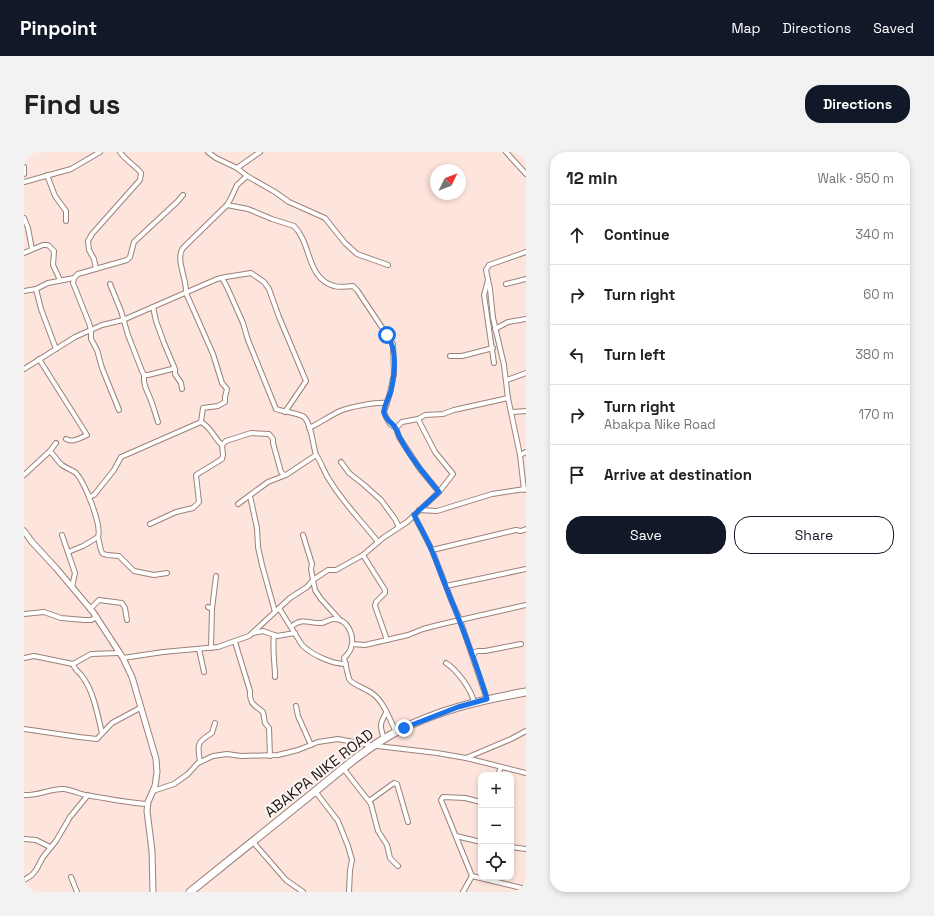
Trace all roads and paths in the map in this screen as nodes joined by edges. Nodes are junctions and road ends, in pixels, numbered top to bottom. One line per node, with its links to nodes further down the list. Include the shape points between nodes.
1 (100, 152): 10 (street, via 71,169)
2 (120, 152): 21 (street, via 139,170 140,180 97,227 88,241)
3 (208, 152): 7 (street)
4 (260, 152): 7 (street)
5 (506, 152): 9 (street)
6 (24, 167): 8 (street)
7 (237, 168): 11 (street)
8 (24, 174)
9 (526, 174)
10 (47, 175): 12 (street); 16 (street, via 55,196 66,211)
11 (247, 176): 14 (street, via 237,185); 20 (street, via 290,202 325,218 357,254)
12 (24, 182)
13 (183, 195): 21 (street, via 134,242 127,260)
14 (227, 205): 31 (street, via 180,253 187,286); 50 (street, via 248,209 294,226 306,248 313,269 321,279 335,286 353,286 357,290 393,344 394,374)
15 (24, 218): 17 (street)
16 (66, 221)
17 (32, 249): 18 (street); 26 (street, via 43,245 51,247 54,251 53,265)
18 (24, 252)
19 (526, 252): 24 (street, via 488,265)
20 (388, 265)
21 (96, 268): 22 (street)
22 (74, 278): 26 (street); 36 (street, via 73,283)
23 (222, 278): 31 (street); 53 (street, via 275,406); 53 (street, via 251,273 269,289 306,381)
24 (488, 279): 35 (street); 38 (street, via 484,295)
25 (526, 279): 28 (street)
26 (60, 280): 29 (street)
27 (110, 284): 34 (street)
28 (506, 284)
29 (36, 289): 30 (street); 37 (street)
30 (24, 291)
31 (186, 293): 32 (street); 57 (street, via 213,354 222,383 227,389 225,402 218,406 203,408)
32 (154, 307): 34 (street); 48 (street, via 156,322)
33 (526, 319): 35 (street, via 508,322)
34 (123, 320): 36 (street); 46 (street)
35 (495, 329): 47 (street)
36 (91, 330): 37 (street); 51 (street, via 91,339)
37 (56, 348): 40 (street)
38 (492, 348): 39 (street, via 462,356); 42 (street)
39 (450, 356)
40 (40, 359): 43 (street); 60 (street, via 87,435 76,440)
41 (24, 361): 43 (street)
42 (494, 362)
43 (26, 368)
44 (172, 369): 46 (street)
45 (526, 374): 47 (street)
46 (144, 375): 56 (street, via 143,382)
47 (507, 380): 49 (street)
48 (182, 388)
49 (508, 398): 54 (street); 55 (street, via 437,415 425,415)
50 (386, 402): 58 (street, via 351,407); 59 (street, via 384,412 390,424)
51 (120, 410)
52 (526, 411): 54 (street)
53 (285, 412): 58 (street, via 303,416)
54 (512, 412): 66 (street)
55 (418, 419): 59 (street, via 402,422); 71 (street, via 435,452 453,474)
56 (158, 422)
57 (201, 422): 62 (street, via 210,428); 73 (street, via 121,457 94,495)
58 (309, 428): 65 (street)
59 (396, 428): 71 (street, via 420,469)
60 (66, 440)
61 (56, 443): 63 (street)
62 (222, 445): 69 (street, via 226,441 251,434 269,434 273,439); 77 (street, via 222,459 196,475 199,502 193,508 176,512)
63 (50, 451): 68 (street); 73 (street, via 61,465 76,474)
64 (526, 452): 66 (street)
65 (316, 455): 69 (street); 84 (street, via 337,494)
66 (520, 455): 70 (street)
67 (341, 462): 78 (street, via 349,473 381,500)
68 (24, 475)
69 (284, 475): 72 (street, via 268,482)
70 (525, 489): 75 (street, via 492,494 437,511)
71 (439, 492): 75 (street)
72 (250, 496): 74 (street); 97 (street, via 258,547)
73 (89, 497): 83 (street, via 97,519)
74 (238, 504)
75 (419, 510): 76 (street)
76 (414, 515): 78 (street); 85 (street)
77 (150, 524)
78 (399, 527): 84 (street)
79 (526, 529): 85 (street)
80 (24, 531): 92 (street)
81 (62, 535): 86 (street)
82 (303, 535): 91 (street, via 312,564)
83 (98, 537): 86 (street); 89 (street, via 102,554 119,556 134,571 154,575)
84 (378, 542): 87 (street)
85 (432, 550): 93 (street)
86 (68, 552): 92 (street, via 75,573)
87 (363, 555): 91 (street, via 336,570 328,570); 107 (street, via 385,590 375,606)
88 (526, 569): 93 (street)
89 (167, 573)
90 (216, 576): 111 (street, via 210,608)
91 (313, 580): 95 (street); 101 (street, via 315,590 321,599)
92 (72, 586): 96 (street)
93 (446, 586): 102 (street)
94 (526, 605): 102 (street)
95 (279, 608): 97 (street); 103 (street)
96 (90, 609): 99 (street); 100 (street, via 99,600 122,603)
97 (275, 612): 104 (street)
98 (24, 614): 99 (street, via 44,612 61,618 84,620)
99 (97, 617): 113 (street)
100 (127, 620)
101 (340, 620): 103 (street, via 321,623 304,620); 109 (street, via 346,624 352,636)
102 (460, 620): 107 (street); 114 (street)
103 (292, 626): 105 (street)
104 (253, 633): 106 (street, via 262,631); 108 (street)
105 (295, 633): 106 (street); 119 (street, via 302,645 313,654 337,664)
106 (274, 635): 121 (street)
107 (387, 640): 109 (street, via 365,645)
108 (236, 642): 111 (street); 136 (street, via 250,690 249,698 263,712 269,728)
109 (352, 644): 119 (street, via 344,658)
110 (521, 644): 114 (street, via 478,651)
111 (211, 648): 112 (street)
112 (199, 649): 116 (street); 120 (street)
113 (118, 653): 116 (street); 118 (street, via 91,654)
114 (473, 656): 123 (street)
115 (24, 658): 118 (street, via 34,656)
116 (122, 658): 126 (street, via 129,670)
117 (446, 662): 124 (street, via 469,688)
118 (73, 664): 132 (street, via 89,689)
119 (346, 664): 127 (street, via 350,682 374,694)
120 (204, 672)
121 (275, 677)
122 (526, 692): 123 (main road, ABAKPA NIKE ROAD)
123 (487, 699): 124 (main road, ABAKPA NIKE ROAD)
124 (474, 702): 131 (main road, ABAKPA NIKE ROAD)
125 (296, 706): 134 (street)
126 (140, 708): 132 (street, via 112,723); 143 (street, via 156,760 157,775)
127 (386, 713): 131 (street); 133 (street, via 380,726)
128 (214, 723): 138 (street, via 212,733 199,743)
129 (24, 729): 132 (street, via 94,739)
130 (526, 731): 137 (street)
131 (396, 732): 133 (main road, ABAKPA NIKE ROAD)
132 (102, 733)
133 (384, 739): 135 (main road, ABAKPA NIKE ROAD)
134 (310, 745): 135 (street, via 338,739); 136 (street)
135 (373, 746): 137 (street); 140 (main road, ABAKPA NIKE ROAD)
136 (270, 756): 138 (street, via 224,754)
137 (466, 758): 139 (street)
138 (200, 762): 143 (street, via 174,784)
139 (501, 767): 141 (street); 142 (street)
140 (343, 768): 144 (main road, ABAKPA NIKE ROAD); 148 (street)
141 (499, 772)
142 (526, 773)
143 (153, 791): 149 (street)
144 (315, 791): 154 (main road, ABAKPA NIKE ROAD); 167 (street, via 338,821 348,846 352,860)
145 (24, 795): 146 (street, via 60,789)
146 (88, 795): 149 (street); 155 (street)
147 (478, 801): 151 (street, via 454,796 441,798)
148 (369, 802): 150 (street, via 394,783 398,784); 158 (street, via 390,858)
149 (147, 804): 164 (street)
150 (408, 822)
151 (456, 836): 153 (street); 159 (street)
152 (24, 840): 155 (street, via 36,840)
153 (478, 841)
154 (253, 842): 165 (main road, ABAKPA NIKE ROAD); 166 (street, via 286,880)
155 (50, 847): 161 (street, via 36,870)
156 (514, 848): 157 (street)
157 (526, 850)
158 (398, 866)
159 (472, 876): 162 (street); 168 (street)
160 (71, 877): 163 (street)
161 (24, 880)
162 (526, 889)
163 (77, 892)
164 (153, 892)
165 (190, 892)
166 (303, 892)
167 (349, 892)
168 (463, 892)

